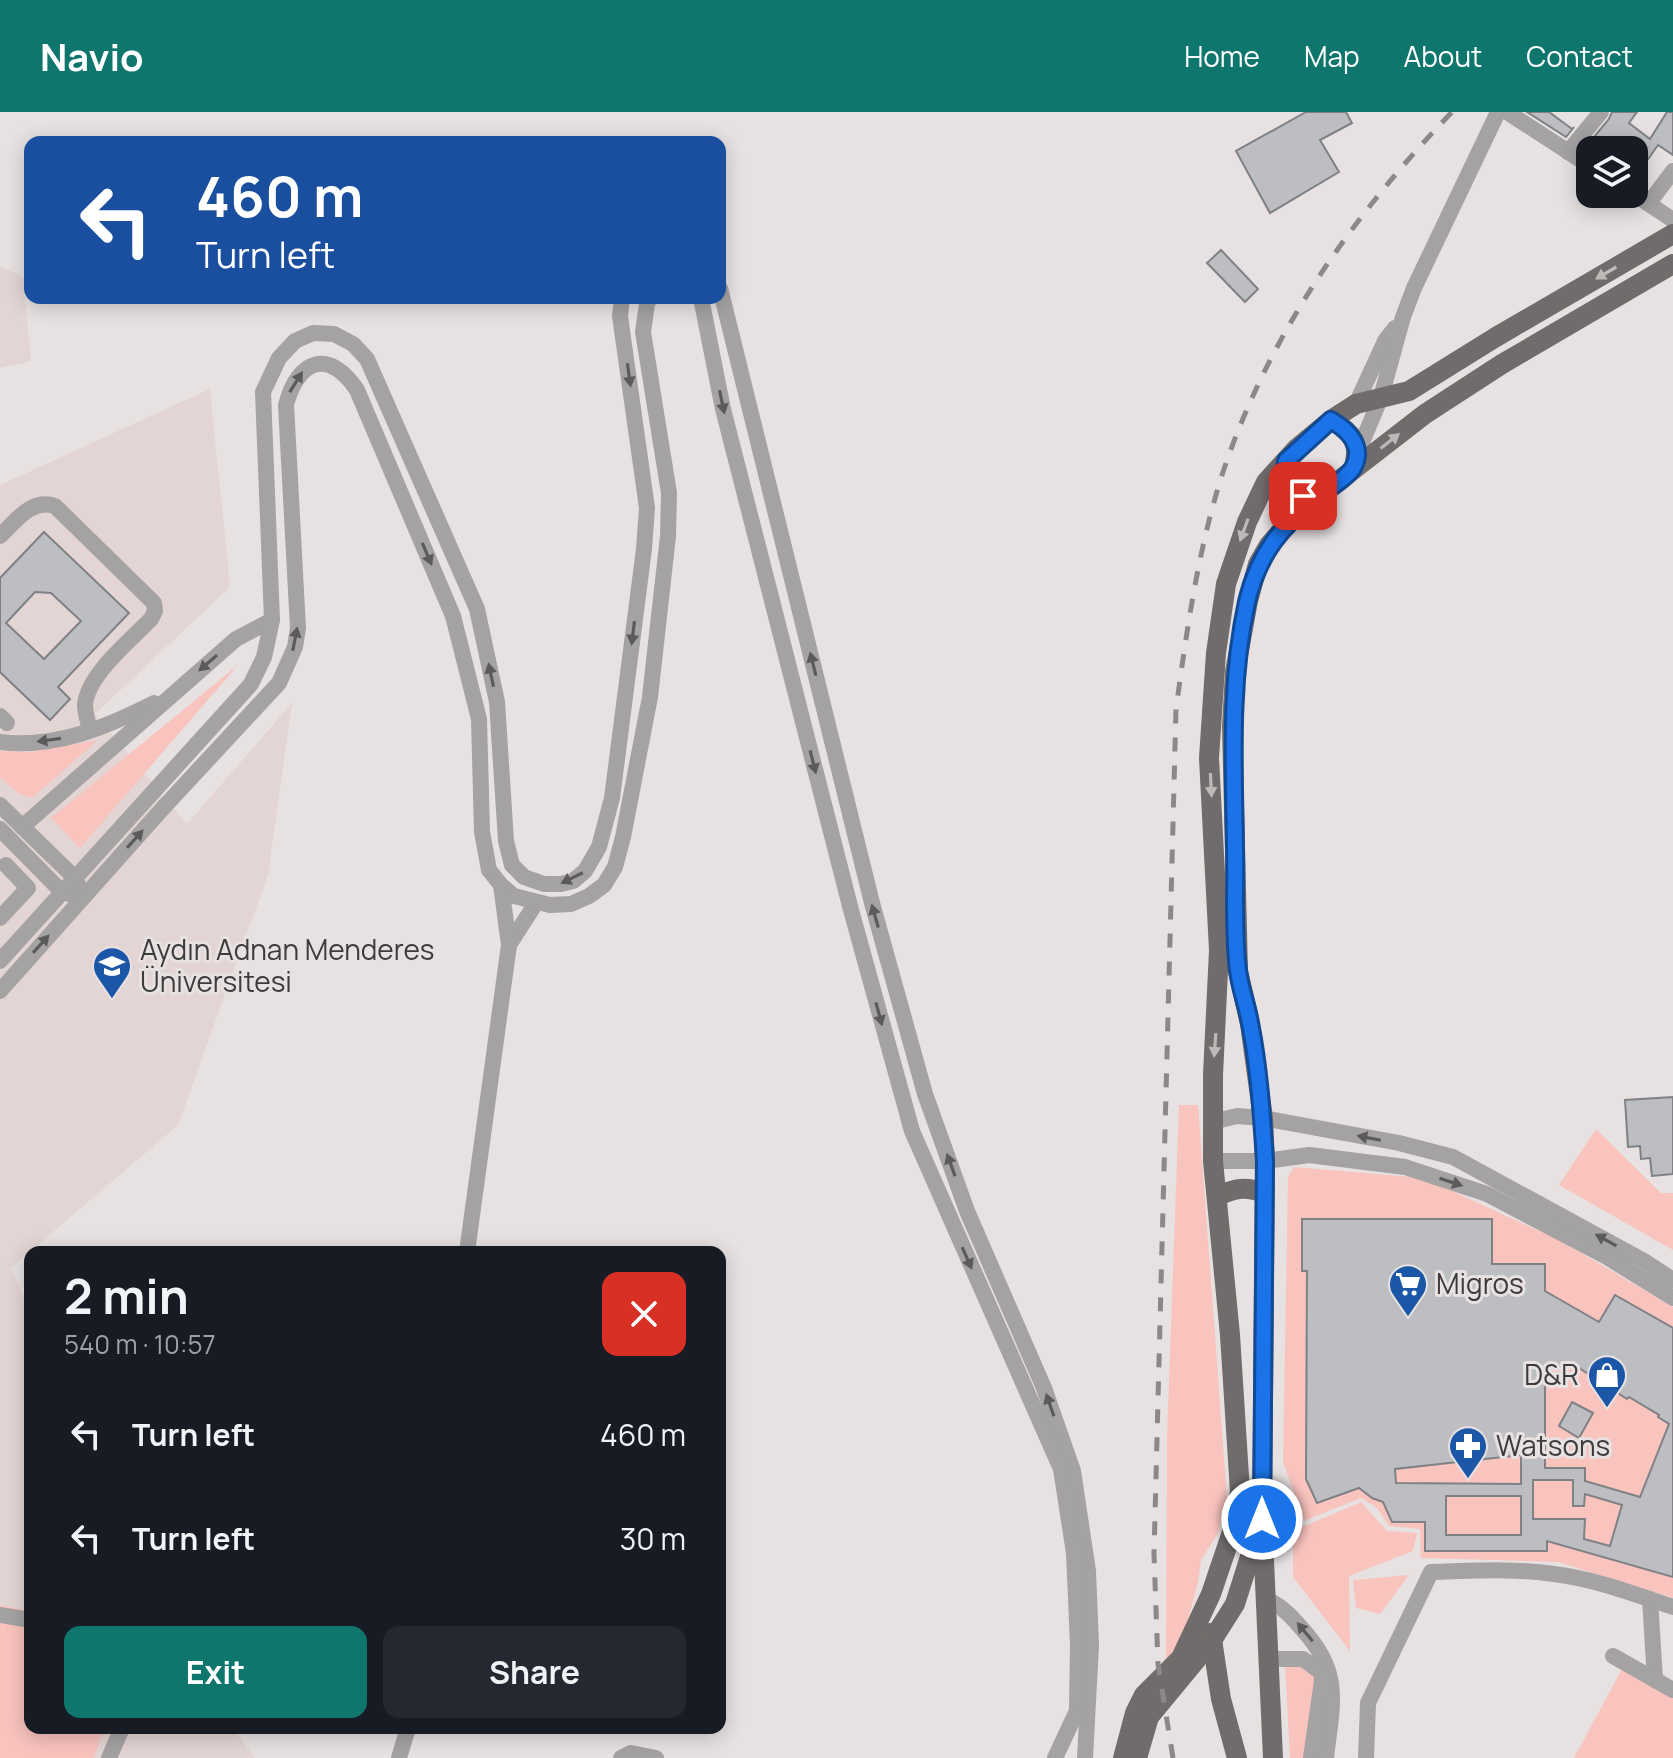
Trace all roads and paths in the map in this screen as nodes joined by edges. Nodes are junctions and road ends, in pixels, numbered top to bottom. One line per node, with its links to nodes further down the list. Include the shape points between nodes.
1 (1498, 112): 15 (street)
2 (1507, 112): 4 (street)
3 (1601, 112): 4 (street)
4 (1568, 152): 5 (street)
5 (1576, 157)
6 (1673, 171): 7 (street)
7 (1649, 203): 8 (street)
8 (1673, 220)
9 (1673, 234): 16 (main road, one-way to 16, via 1409,391)
10 (1673, 264): 20 (main road, one-way to 10, via 1489,372)
11 (621, 304): 23 (street, one-way to 23, via 647,508 612,798 599,847 585,871 573,881 544,884 524,877 512,865 497,702 477,609 367,359 334,334 313,333 295,341 279,358 263,392)
12 (647, 304): 33 (street, via 643,332 669,493 650,697 615,867 589,896 571,904)
13 (702, 304): 61 (street, one-way to 61, via 723,409 912,1131 1061,1469 1074,1553)
14 (724, 304): 70 (street, one-way to 14, via 1091,1630 1073,1471 925,1094 872,903)
15 (1403, 317): 16 (street); 17 (street, via 1385,341)
16 (1381, 397): 17 (main road); 20 (street)
17 (1356, 404): 18 (main road)
18 (1331, 420): 19 (main road); 20 (main road, via 1355,441)
19 (1286, 461): 21 (main road, via 1285,477 1291,487); 39 (main road, one-way to 39, via 1266,482 1247,522 1226,584 1216,653 1209,758 1219,950)
20 (1356, 461): 21 (main road)
21 (1314, 500): 38 (main road, via 1282,530 1258,564 1235,672 1238,971)
22 (0, 536): 25 (street, via 32,506 55,506 154,603 151,619 90,688 85,709)
23 (272, 620): 24 (street, one-way to 24, via 236,639); 29 (street, via 251,684)
24 (173, 693): 25 (street); 28 (street)
25 (90, 730): 26 (street, one-way to 26, via 20,744)
26 (0, 742)
27 (0, 805): 28 (street)
28 (8, 847): 29 (street); 31 (street); 34 (street, via 28,888)
29 (75, 878): 31 (street); 32 (street)
30 (501, 885): 32 (street, one-way to 30, via 279,683 298,628 286,405 299,375 322,362 347,374 357,390 453,616 479,719 482,832 489,870); 33 (street); 35 (street)
31 (62, 892): 32 (street); 36 (street)
32 (83, 897): 37 (street, one-way to 32)
33 (536, 903): 35 (street)
34 (0, 918)
35 (509, 945): 44 (street)
36 (0, 961)
37 (0, 991)
38 (1263, 1118): 39 (street, via 1237,1116); 41 (main road); 45 (street, one-way to 38, via 1453,1157)
39 (1212, 1122): 40 (main road)
40 (1213, 1161): 41 (street); 43 (main road)
41 (1265, 1161): 42 (main road); 46 (street, one-way to 46, via 1309,1155 1405,1167 1487,1194)
42 (1264, 1193): 43 (main road, via 1234,1188); 47 (main road)
43 (1218, 1196): 48 (main road, via 1240,1492)
44 (468, 1246)
45 (1673, 1280)
46 (1673, 1298)
47 (1262, 1519): 49 (main road); 54 (main road, via 1235,1604)
48 (1211, 1594): 54 (main road); 71 (main road, via 1181,1658 1144,1695)
49 (1266, 1599): 56 (main road); 76 (street, one-way to 49, via 1332,1699 1327,1662 1288,1613)
50 (1650, 1599): 51 (street); 58 (street); 77 (street, via 1555,1574 1431,1572 1368,1703)
51 (1673, 1607)
52 (0, 1615): 53 (street)
53 (24, 1619)
54 (1211, 1642): 57 (main road); 60 (main road)
55 (1613, 1656): 58 (street)
56 (1270, 1659): 74 (main road); 75 (street, via 1303,1659 1321,1672)
57 (1183, 1677): 60 (main road, via 1206,1682); 72 (main road, via 1149,1717)
58 (1655, 1680): 59 (street)
59 (1673, 1690)
60 (1221, 1699): 73 (main road)
61 (1076, 1713): 68 (street); 69 (street)
62 (119, 1734): 64 (street)
63 (406, 1734): 65 (street)
64 (109, 1758)
65 (399, 1758)
66 (621, 1758): 67 (street, via 631,1753)
67 (656, 1758)
68 (1055, 1758)
69 (1075, 1758)
70 (1085, 1758)
71 (1123, 1758)
72 (1137, 1758)
73 (1237, 1758)
74 (1273, 1758)
75 (1311, 1758)
76 (1326, 1758)
77 (1366, 1758)

